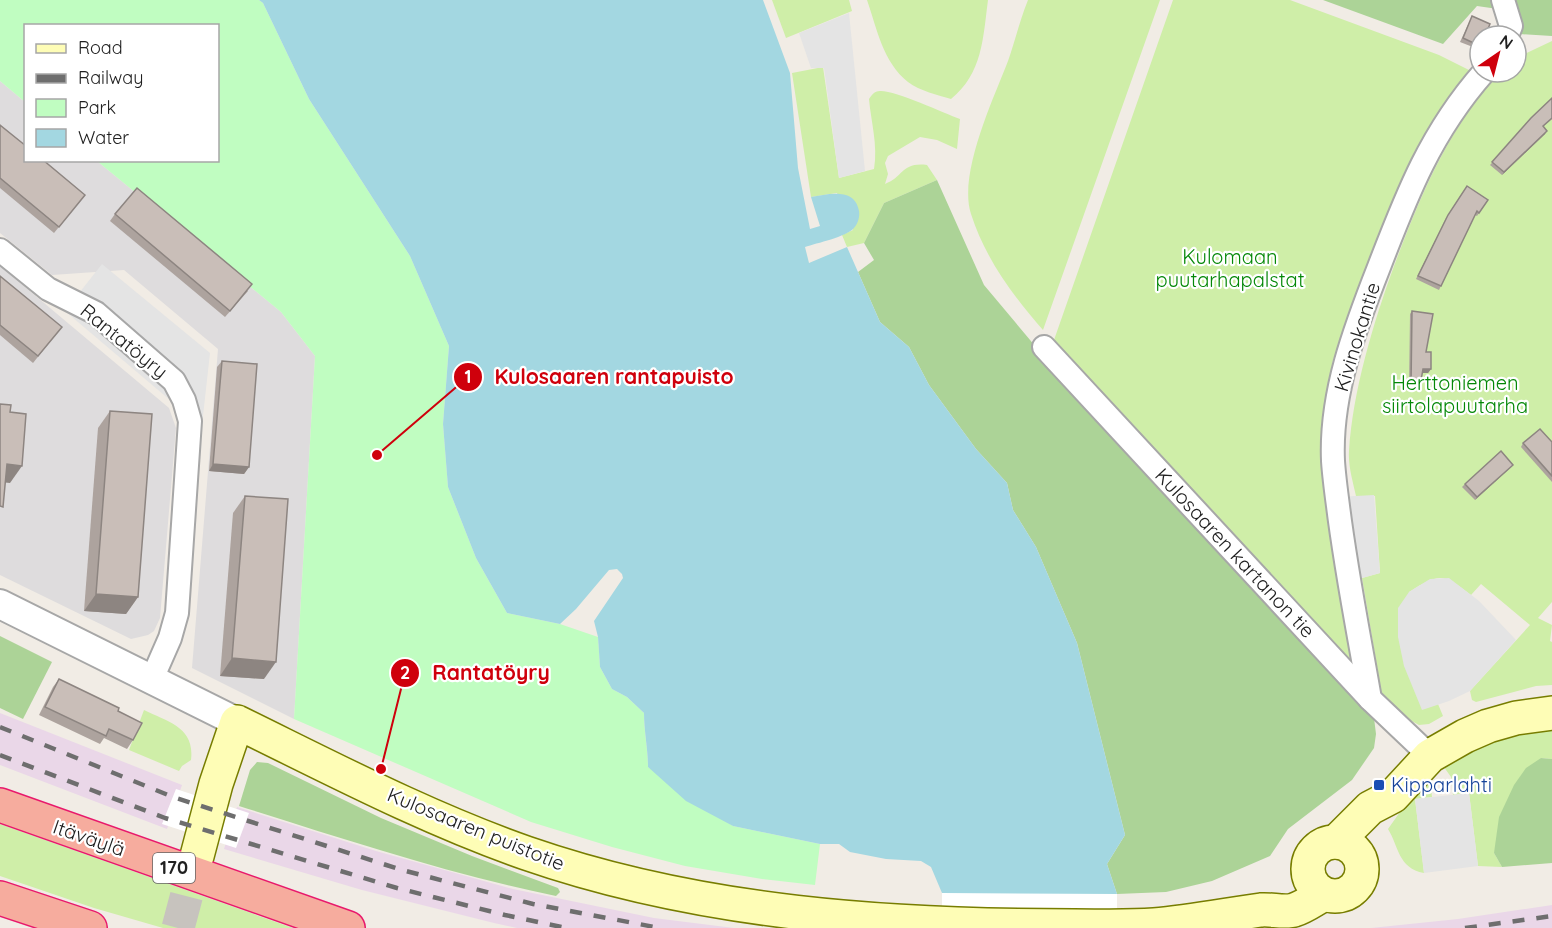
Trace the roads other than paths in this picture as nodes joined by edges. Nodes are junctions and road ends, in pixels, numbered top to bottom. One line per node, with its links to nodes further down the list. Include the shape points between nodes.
1 (1503, 0): 2 (street)
2 (1509, 24)
3 (1475, 84): 8 (street, Kivinokantie, via 1449,118 1411,185 1340,384 1333,460 1345,563)
4 (0, 250): 7 (street, Rantatöyry, via 48,289 96,314 174,381 184,400 190,421 177,613)
5 (1044, 347): 8 (street, Kulosaaren kartanon tie)
6 (0, 604): 7 (street, Kulosaaren puistotie)
7 (152, 679): 10 (street, Kulosaaren puistotie)
8 (1370, 699): 11 (street, Kulosaaren kartanon tie)
9 (1552, 713): 11 (main road, via 1488,726)
10 (237, 722): 14 (main road); 15 (main road, Kulosaaren puistotie, via 400,801 499,843 624,882 757,908 942,924 1115,926 1198,920 1267,909)
11 (1430, 756): 13 (main road, via 1393,796 1370,808)
12 (0, 805): 18 (highway, Itäväylä / 170)
13 (1347, 848): 15 (main road, via 1325,843 1315,851 1309,861); 15 (main road, via 1362,864 1362,876 1356,886 1336,896)
14 (197, 856)
15 (1316, 884)
16 (0, 898): 17 (highway)
17 (90, 928)
18 (348, 928)

